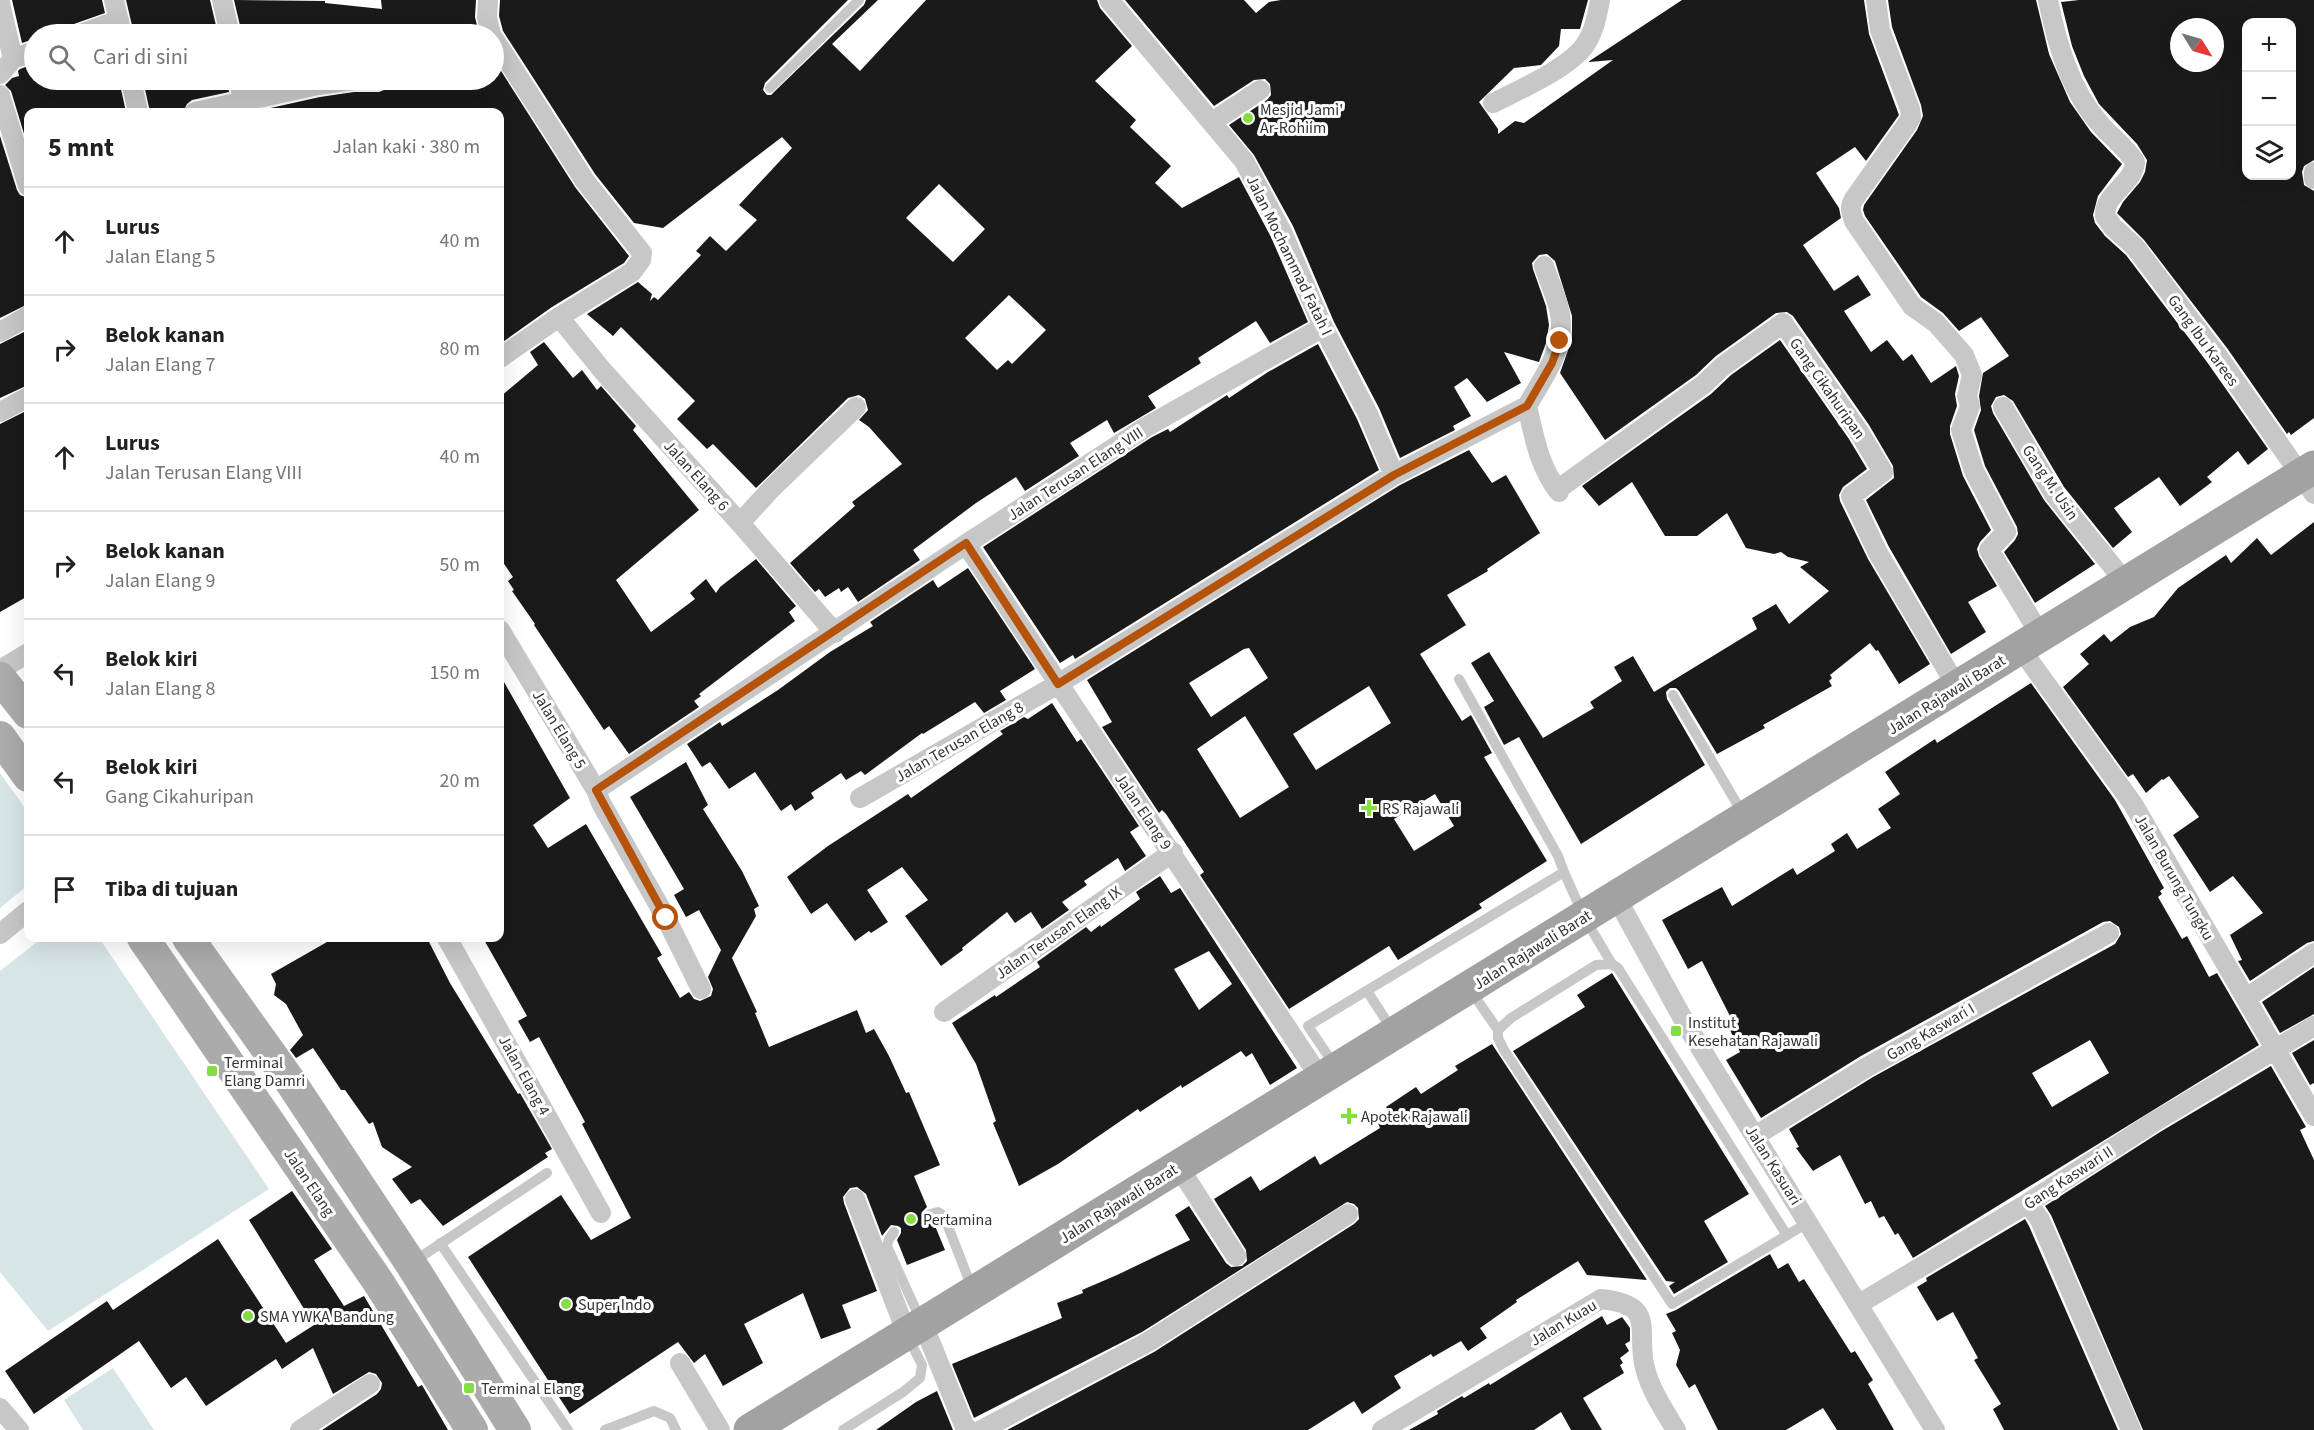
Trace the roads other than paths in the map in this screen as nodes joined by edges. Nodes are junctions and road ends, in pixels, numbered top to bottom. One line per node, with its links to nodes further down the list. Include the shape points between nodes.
1 (114, 0): 10 (street)
2 (222, 0): 11 (street)
3 (488, 0): 12 (street)
4 (859, 0): 17 (lane)
5 (1109, 0): 26 (street, Jalan Mochammad Fatah I)
6 (1599, 0): 23 (street, via 1593,30 1576,57)
7 (1876, 0): 48 (street, Jalan Burung Tungku, via 1880,30 1911,117 1854,199 1851,212 1912,306 1936,323 1964,355 1972,375 1966,396 1970,406 1961,430 1974,471 2006,532 1989,550)
8 (2048, 0): 42 (street, Gang Ibu Karees, via 2061,52 2076,89 2100,124 2135,162 2131,176 2105,209 2105,216 2135,247)
9 (0, 3): 15 (street)
10 (119, 24)
11 (228, 24)
12 (489, 24)
13 (24, 55): 15 (street)
14 (504, 55): 31 (street, via 585,181 642,253 632,272)
15 (13, 59): 16 (street)
16 (0, 74)
17 (770, 88)
18 (133, 90): 25 (street)
19 (241, 90): 24 (street)
20 (301, 90): 24 (street)
21 (1260, 90): 26 (street)
22 (0, 95): 28 (street)
23 (1493, 103)
24 (245, 107)
25 (137, 108)
26 (1212, 122): 33 (street, Jalan Mochammad Fatah I, via 1244,161 1282,232)
27 (2314, 172): 29 (street)
28 (24, 173)
29 (2314, 179)
30 (1544, 266): 37 (street, via 1561,323 1560,341)
31 (559, 317): 35 (street); 43 (street, Jalan Elang 6)
32 (24, 318): 34 (street)
33 (1323, 327): 41 (street, Jalan Mochammad Fatah I); 44 (street, Jalan Terusan Elang VIII, via 1146,427)
34 (0, 332)
35 (504, 355)
36 (24, 399): 40 (street)
37 (1527, 406): 41 (street, Jalan Terusan Elang 8); 54 (street, Gang Cikahuripan, via 1540,458 1558,491 1783,323 1883,472 1851,496 1878,553)
38 (856, 407): 43 (street)
39 (2003, 407): 45 (street, Gang M. Usin, via 2054,494)
40 (0, 412)
41 (1394, 475): 53 (street, Jalan Terusan Elang 8)
42 (2310, 479): 45 (highway, Jalan Rajawali Barat)
43 (740, 523): 46 (street, Jalan Elang 6)
44 (966, 543): 46 (street, Jalan Terusan Elang VIII); 53 (street, Jalan Elang 9)
45 (2126, 583): 48 (highway, Jalan Rajawali Barat)
46 (835, 633): 59 (street, Jalan Terusan Elang VIII)
47 (504, 637): 59 (street, Jalan Elang 5)
48 (2031, 642): 54 (highway, Jalan Rajawali Barat); 77 (street, Jalan Burung Tungku, via 2133,804)
49 (24, 655): 50 (street)
50 (0, 670)
51 (0, 678): 56 (main road)
52 (1459, 679): 63 (lane)
53 (1058, 684): 60 (street, Jalan Terusan Elang 8); 62 (street, Jalan Elang 9)
54 (1957, 687): 61 (highway, Jalan Rajawali Barat)
55 (1673, 695): 61 (lane)
56 (24, 708)
57 (0, 737): 58 (main road)
58 (24, 770)
59 (596, 790): 75 (street, Jalan Elang 5)
60 (860, 798)
61 (1745, 817): 64 (highway, Jalan Rajawali Barat)
62 (1173, 852): 78 (street, Jalan Terusan Elang IX); 83 (street, Jalan Elang 9)
63 (1564, 872): 66 (lane); 76 (lane)
64 (1616, 897): 66 (highway, Jalan Rajawali Barat); 85 (street, Jalan Kasuari, via 1687,1026)
65 (24, 915): 68 (street)
66 (1584, 917): 73 (lane); 74 (highway, Jalan Rajawali Barat)
67 (2109, 933): 85 (street, Gang Kaswari I, via 1867,1067)
68 (0, 934)
69 (146, 942): 108 (main road, Jalan Elang, via 372,1274)
70 (192, 942): 98 (main road)
71 (449, 942): 90 (street, Jalan Elang 4)
72 (2314, 953): 77 (street)
73 (1612, 964): 80 (lane, via 1596,965); 95 (lane, via 1625,976)
74 (1468, 988): 80 (lane); 81 (highway, Jalan Rajawali Barat)
75 (701, 989)
76 (1367, 991): 81 (lane); 83 (lane, via 1308,1026)
77 (2246, 998): 82 (street, Jalan Burung Tungku)
78 (944, 1012)
79 (2314, 1026): 82 (street, Gang Kaswari II)
80 (1498, 1030): 95 (lane, via 1504,1050 1672,1304)
81 (1395, 1033): 83 (highway, Jalan Rajawali Barat)
82 (2276, 1050): 84 (street, Jalan Burung Tungku); 89 (street, Gang Kaswari II)
83 (1329, 1074): 86 (highway, Jalan Rajawali Barat)
84 (2314, 1116)
85 (1755, 1136): 93 (street, Jalan Kasuari)
86 (1178, 1166): 97 (street); 99 (highway, Jalan Rajawali Barat)
87 (547, 1173): 96 (lane)
88 (855, 1199): 101 (street)
89 (2028, 1203): 100 (street, Gang Kaswari II); 120 (street, via 2040,1220)
90 (601, 1213)
91 (930, 1214): 99 (lane, via 944,1215)
92 (1348, 1214): 116 (street, via 1148,1342)
93 (1809, 1222): 95 (lane); 100 (street, Jalan Kasuari)
94 (894, 1232): 101 (lane, via 887,1246)
95 (1786, 1234)
96 (440, 1243): 98 (lane); 110 (lane)
97 (1236, 1256)
98 (411, 1264): 109 (main road)
99 (974, 1293): 101 (highway, Jalan Rajawali Barat)
100 (1858, 1304): 119 (street, Jalan Kasuari)
101 (915, 1329): 105 (highway, Jalan Rajawali Barat); 114 (lane, via 922,1365 920,1378); 115 (street)
102 (680, 1363): 113 (street)
103 (370, 1384): 107 (street)
104 (0, 1408): 106 (street)
105 (765, 1426)
106 (19, 1430)
107 (300, 1430)
108 (472, 1430)
109 (515, 1430)
110 (568, 1430)
111 (605, 1430): 112 (lane, via 654,1411 669,1418)
112 (676, 1430)
113 (720, 1430)
114 (843, 1430)
115 (969, 1430)
116 (981, 1430)
117 (1382, 1430): 118 (street, Jalan Kuau, via 1601,1299 1622,1301 1642,1321 1645,1371)
118 (1676, 1430)
119 (1935, 1430)
120 (2131, 1430)

